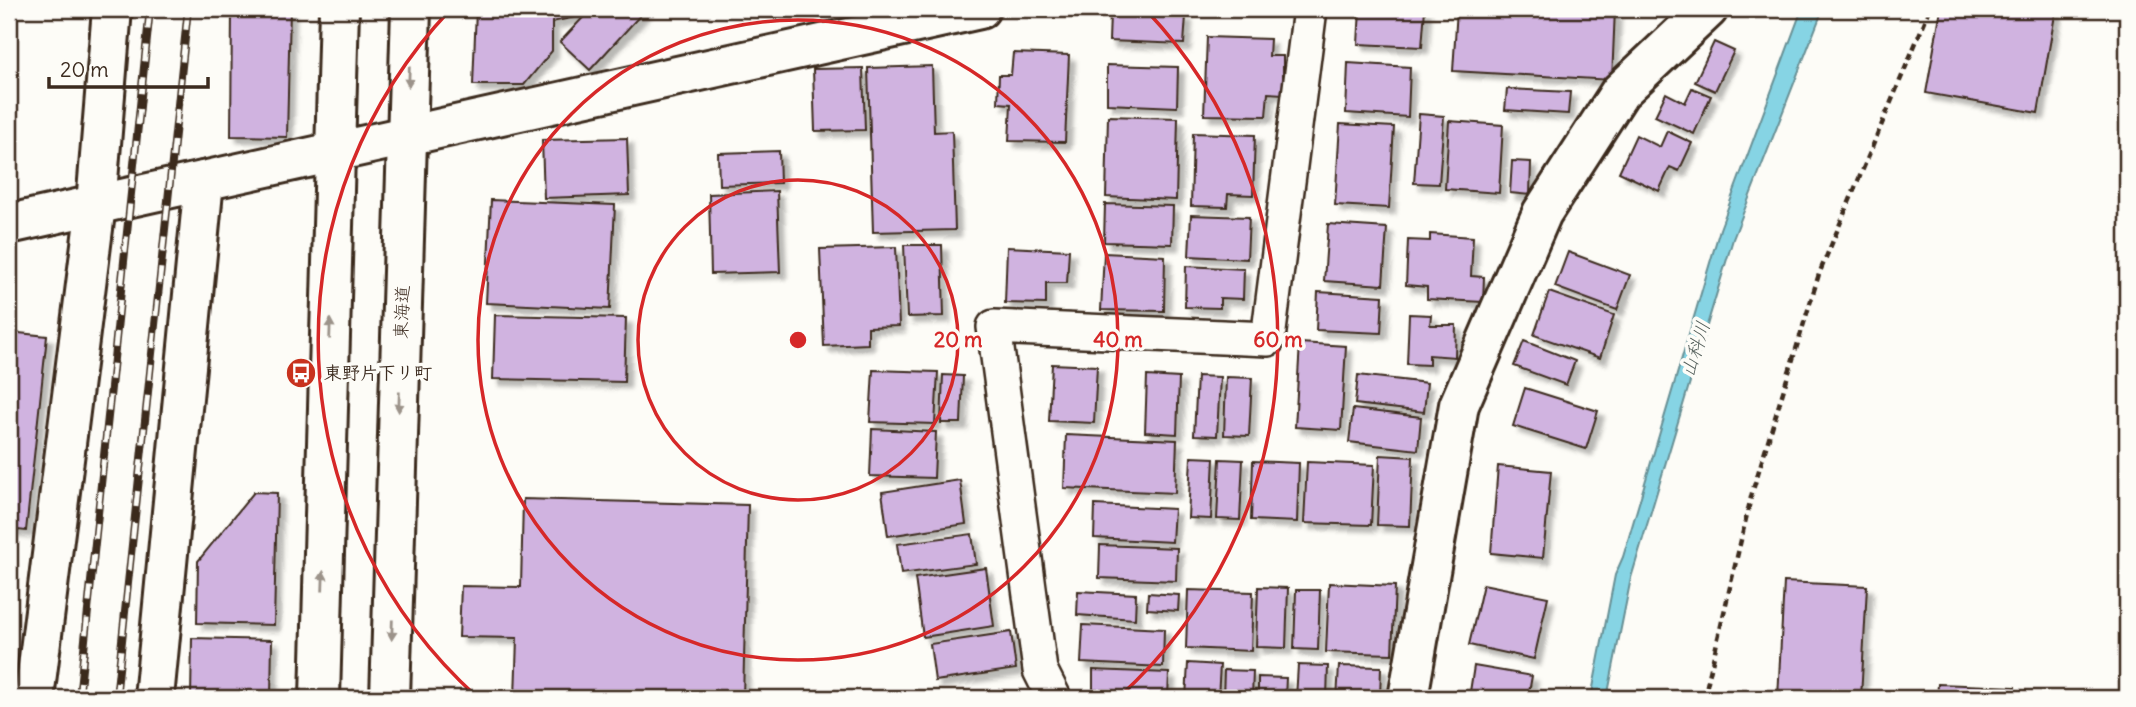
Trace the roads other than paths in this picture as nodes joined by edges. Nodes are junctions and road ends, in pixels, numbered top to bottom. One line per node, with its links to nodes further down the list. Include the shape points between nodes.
1 (112, 9): 10 (main road)
2 (339, 9): 8 (main road)
3 (411, 9): 7 (main road, 東海道, one-way to 7)
4 (981, 9): 7 (main road)
5 (1310, 9): 16 (lane, via 1268,339 994,327 1040,670)
6 (1708, 9): 17 (main road, via 1620,92 1542,213 1460,405)
7 (407, 136): 8 (main road); 15 (main road, 東海道, one-way to 15)
8 (335, 152): 9 (main road); 14 (main road, one-way to 8)
9 (204, 181): 10 (main road); 13 (main road)
10 (96, 205): 11 (main road); 12 (main road)
11 (9, 224)
12 (34, 698)
13 (154, 698)
14 (320, 698)
15 (390, 698)
16 (1054, 698)
17 (1408, 698)

